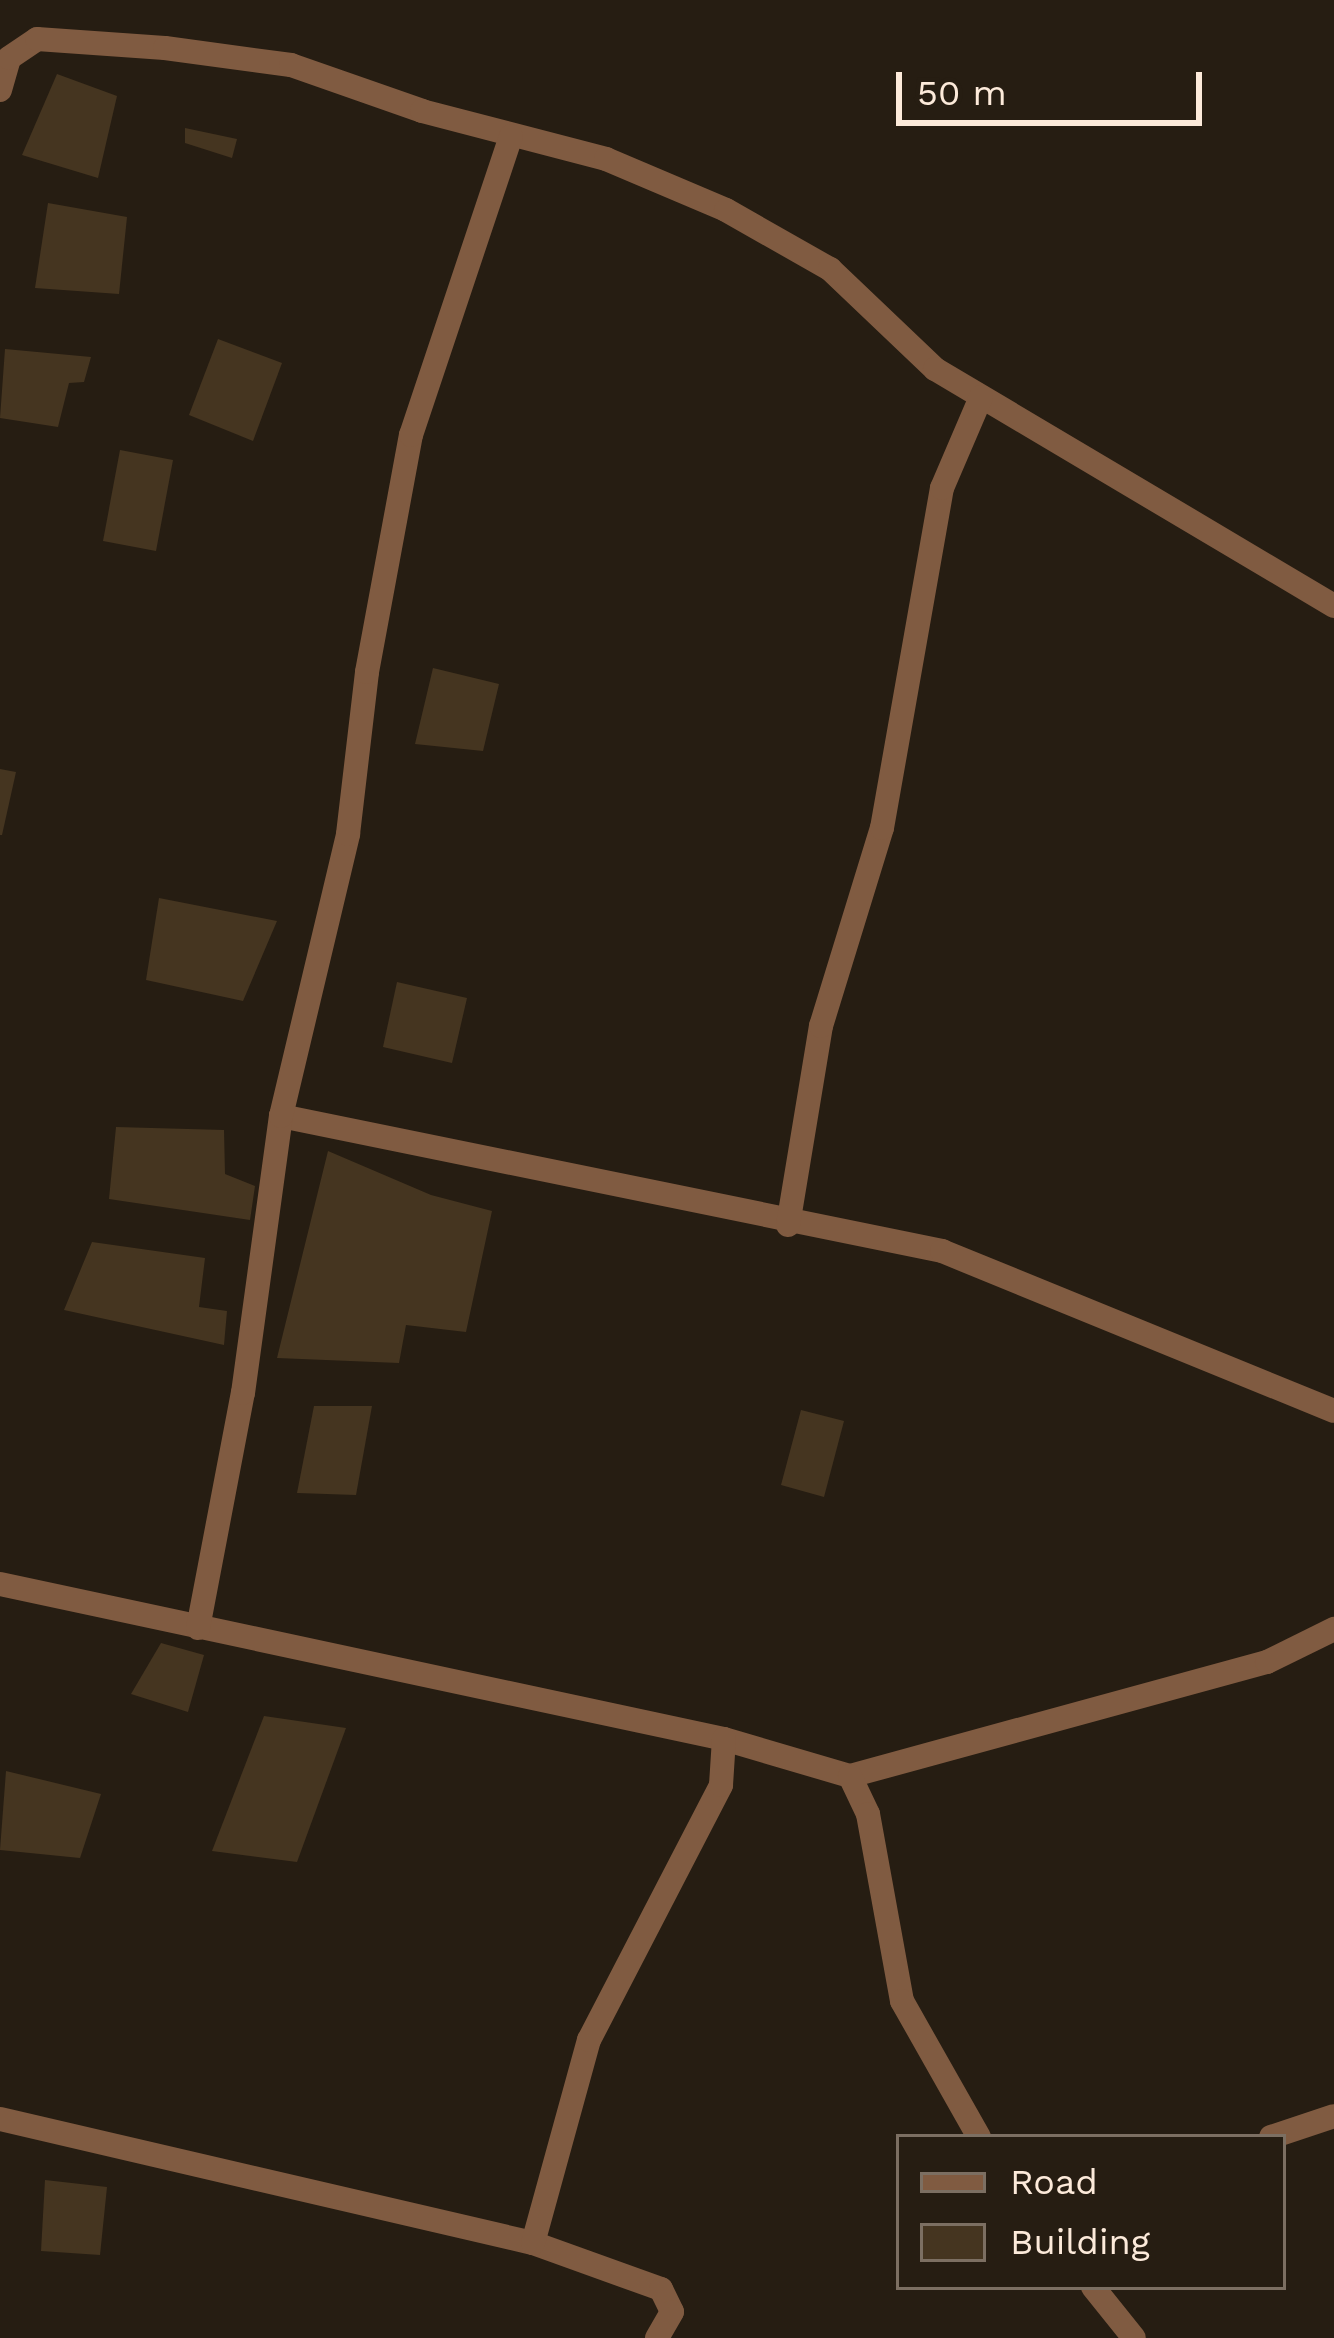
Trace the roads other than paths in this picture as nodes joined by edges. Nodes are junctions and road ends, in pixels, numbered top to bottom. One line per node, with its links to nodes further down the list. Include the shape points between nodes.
1 (0, 90): 2 (street, via 9,58 37,39 146,46 291,65)
2 (511, 136): 3 (street, via 606,159 725,210 830,269 880,324); 5 (street, via 411,434 367,671 348,834)
3 (981, 398): 4 (street); 6 (street, via 942,488 882,828 821,1026)
4 (1334, 606)
5 (281, 1116): 6 (street); 9 (street)
6 (788, 1225): 7 (street, via 942,1251)
7 (1334, 1411)
8 (0, 1584): 9 (street)
9 (198, 1628): 11 (street)
10 (1334, 1629): 12 (street, via 1267,1662)
11 (724, 1738): 12 (street); 17 (street, via 721,1785 589,2040)
12 (850, 1776): 15 (street, via 868,1814 902,2001)
13 (1334, 2116): 16 (street)
14 (0, 2119): 17 (street)
15 (977, 2134)
16 (1280, 2134)
17 (532, 2243): 19 (street, via 662,2289 672,2312)
18 (1096, 2290): 20 (street)
19 (658, 2338)
20 (1133, 2338)

